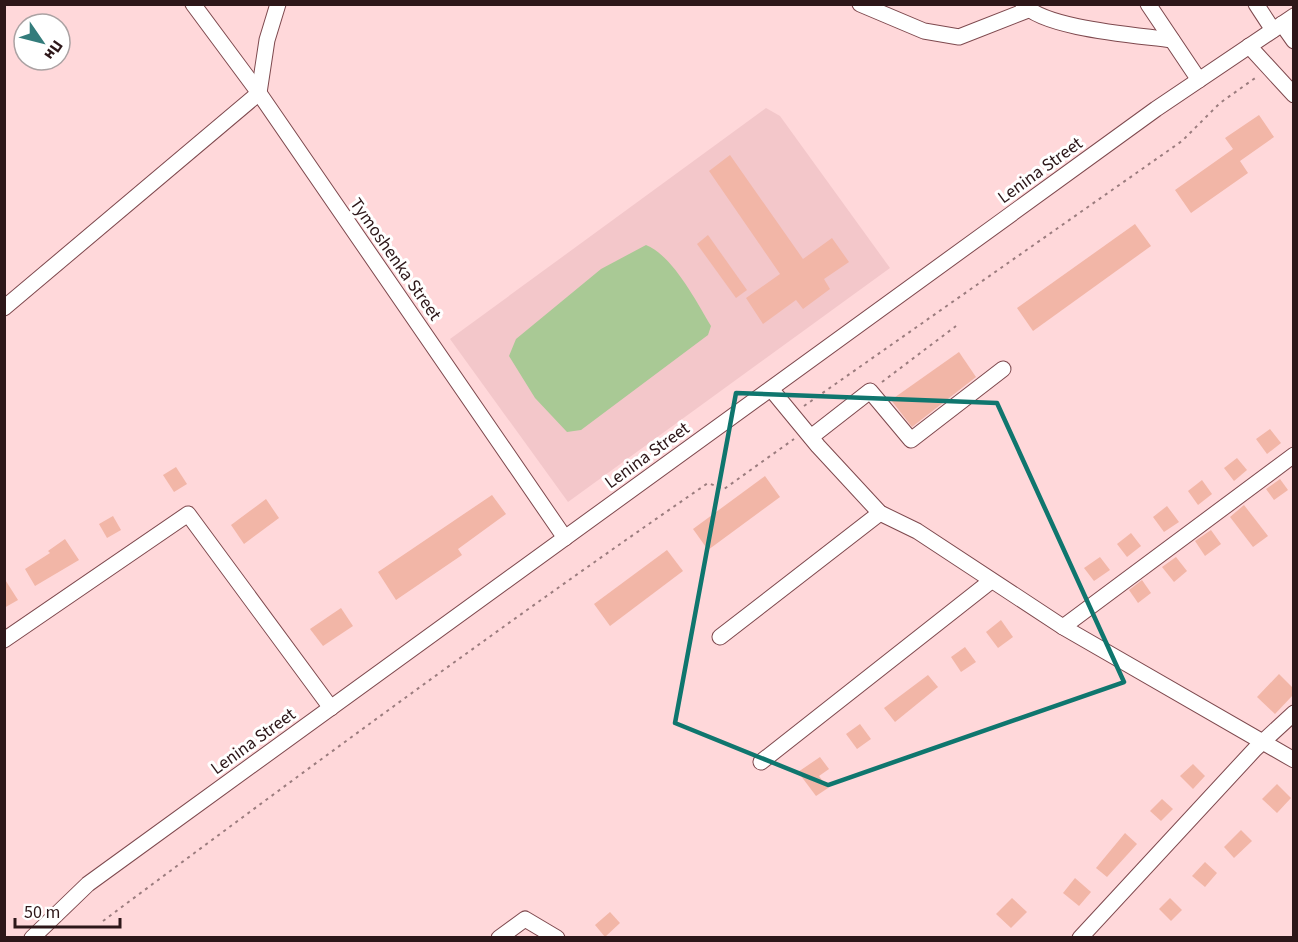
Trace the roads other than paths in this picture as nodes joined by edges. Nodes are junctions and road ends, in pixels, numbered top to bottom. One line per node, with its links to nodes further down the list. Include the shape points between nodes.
1 (193, 4): 12 (street, Tymoshenka Street)
2 (279, 4): 12 (street, via 267,40)
3 (860, 4): 6 (street, via 924,31 959,37)
4 (1148, 4): 8 (street)
5 (1256, 4): 7 (street)
6 (1025, 7): 8 (street, via 1056,23)
7 (1283, 24): 9 (street); 10 (street, Lenina Street)
8 (1172, 40): 11 (street)
9 (1293, 40)
10 (1249, 46): 11 (street, Lenina Street); 13 (street)
11 (1199, 80): 16 (street, Lenina Street)
12 (259, 93): 14 (street); 20 (street, Tymoshenka Street)
13 (1293, 95)
14 (4, 308)
15 (1003, 369): 17 (street, via 911,440 870,391)
16 (771, 389): 17 (street); 20 (street, Lenina Street)
17 (808, 434): 19 (street)
18 (1293, 455): 22 (street)
19 (880, 513): 21 (street, via 917,531); 23 (street)
20 (565, 538): 25 (street, Lenina Street)
21 (991, 581): 22 (street); 29 (street)
22 (1063, 627): 27 (street)
23 (720, 637)
24 (4, 640): 25 (street, via 188,514)
25 (331, 708): 30 (street, Lenina Street, via 88,884)
26 (1293, 713): 27 (street)
27 (1263, 742): 28 (street); 33 (street)
28 (1293, 760)
29 (761, 762)
30 (32, 938)
31 (499, 938): 32 (street, via 525,919)
32 (557, 938)
33 (1080, 938)

